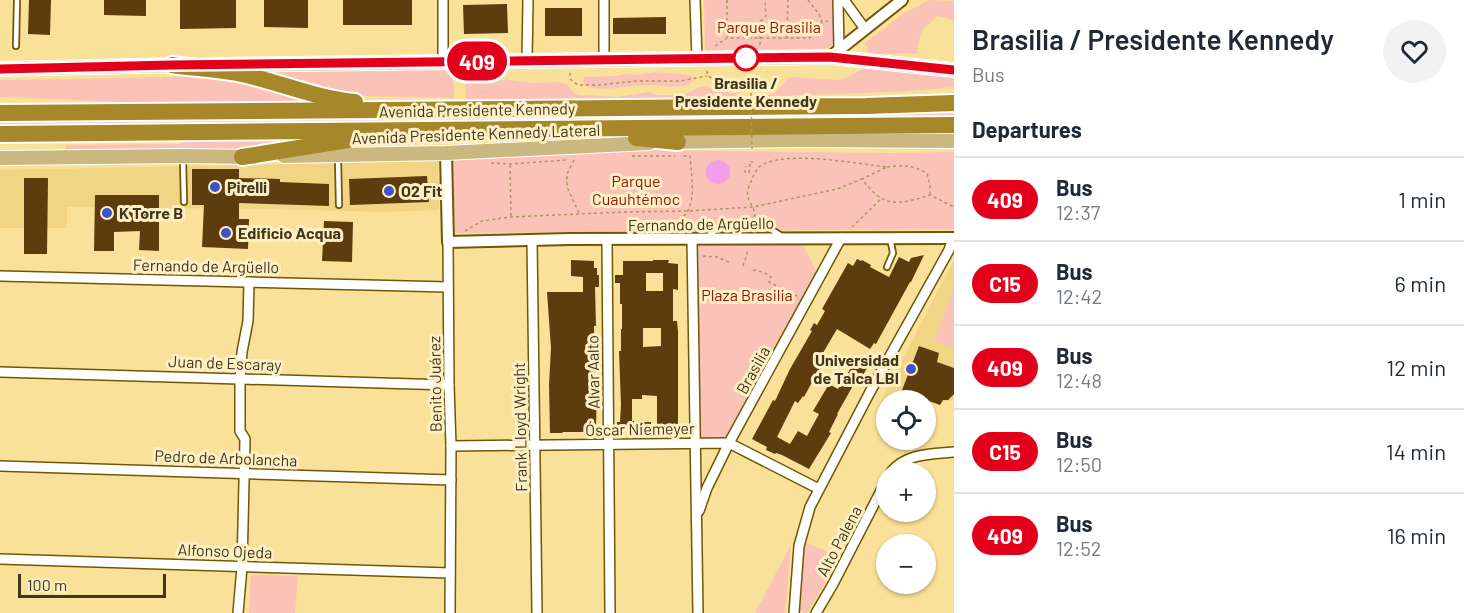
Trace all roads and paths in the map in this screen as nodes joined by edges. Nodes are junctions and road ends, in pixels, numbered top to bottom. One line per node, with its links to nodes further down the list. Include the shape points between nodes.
1 (17, 0): 18 (lane)
2 (443, 0): 24 (street)
3 (528, 0): 23 (street)
4 (604, 0): 22 (street)
5 (695, 0): 20 (street)
6 (727, 0): 16 (path, via 727,38)
7 (765, 0): 16 (path, via 766,16 760,22)
8 (788, 0): 17 (path)
9 (808, 0): 14 (path)
10 (838, 0): 19 (street)
11 (844, 0): 15 (street)
12 (902, 0): 15 (street)
13 (829, 21): 14 (path)
14 (822, 22): 17 (path, via 810,38)
15 (865, 29): 19 (street)
16 (760, 39): 17 (path)
17 (787, 39)
18 (16, 46)
19 (835, 53): 20 (main road); 27 (main road)
20 (702, 59): 22 (main road); 28 (path)
21 (569, 60): 22 (main road); 23 (main road); 28 (path, via 570,79 578,85 680,81)
22 (604, 60)
23 (527, 61): 24 (main road)
24 (443, 62): 25 (main road)
25 (172, 65): 26 (main road); 32 (highway, via 237,73 337,100)
26 (0, 69)
27 (954, 70)
28 (708, 76): 40 (path, bridge, via 720,81 751,83)
29 (954, 93): 31 (highway)
30 (954, 103): 31 (highway, Avenida Presidente Kennedy)
31 (866, 106): 32 (highway, Avenida Presidente Kennedy)
32 (437, 110): 33 (highway, Avenida Presidente Kennedy)
33 (0, 113)
34 (954, 125): 35 (highway, Avenida Presidente Kennedy)
35 (531, 129): 36 (highway, Avenida Presidente Kennedy); 39 (highway)
36 (423, 131): 37 (highway, Avenida Presidente Kennedy); 45 (highway)
37 (0, 134)
38 (954, 141): 39 (main road, Avenida Presidente Kennedy Lateral)
39 (678, 142): 41 (main road, Avenida Presidente Kennedy Lateral)
40 (753, 149)
41 (446, 153): 42 (main road, Avenida Presidente Kennedy Lateral); 71 (street, Benito Juárez)
42 (338, 155): 45 (main road, Avenida Presidente Kennedy Lateral); 58 (lane)
43 (183, 156): 45 (main road, Avenida Presidente Kennedy Lateral); 46 (main road, Avenida Presidente Kennedy Lateral); 57 (lane)
44 (690, 156): 61 (path, via 693,187)
45 (242, 157)
46 (0, 158)
47 (575, 159): 62 (path, via 567,174 567,187)
48 (753, 162): 53 (path)
49 (510, 164): 63 (path)
50 (746, 166): 52 (path)
51 (887, 167): 54 (path); 55 (path, via 902,165 927,173); 59 (path, via 792,158 762,165 748,190)
52 (746, 173)
53 (749, 173)
54 (862, 179): 56 (path); 59 (path, via 837,189)
55 (930, 195): 56 (path, via 905,203); 60 (path)
56 (881, 198): 64 (path)
57 (184, 202)
58 (339, 205)
59 (753, 207): 61 (path)
60 (954, 207)
61 (688, 211): 62 (path); 67 (path, via 674,225)
62 (580, 214): 63 (path)
63 (511, 217): 71 (path, via 482,221)
64 (841, 238): 65 (street, Fernando de Argüello); 68 (street, Fernando de Argüello); 79 (street, Brasilia)
65 (890, 238): 66 (street, Fernando de Argüello); 74 (lane, via 893,254)
66 (953, 238): 93 (street)
67 (669, 239): 68 (street, Fernando de Argüello); 70 (street, Fernando de Argüello)
68 (692, 239): 72 (street, Brasilia)
69 (532, 240): 70 (street, Fernando de Argüello); 71 (street, Fernando de Argüello); 85 (street, Frank Lloyd Wright)
70 (607, 240): 86 (street, Alvar Aalto)
71 (453, 242): 78 (street, Benito Juárez)
72 (692, 256): 73 (path, via 717,257); 84 (street, Brasilia)
73 (731, 263)
74 (887, 267)
75 (753, 270): 79 (path, via 771,277 769,282)
76 (0, 276): 77 (street, Fernando de Argüello)
77 (249, 282): 78 (street, Fernando de Argüello); 81 (street)
78 (448, 287): 82 (street, Benito Juárez)
79 (807, 302): 83 (street, Brasilia)
80 (0, 372): 81 (street, Juan de Escaray)
81 (240, 379): 82 (street, Juan de Escaray); 91 (street)
82 (449, 385): 87 (street, Benito Juárez)
83 (729, 443): 84 (street, Óscar Niemeyer); 93 (street, Óscar Niemeyer); 95 (street, Brasilia)
84 (695, 444): 86 (street, Óscar Niemeyer); 95 (street, Brasilia)
85 (535, 445): 86 (street, Óscar Niemeyer); 87 (street, Óscar Niemeyer); 101 (street, Frank Lloyd Wright)
86 (609, 445): 102 (street, Alvar Aalto)
87 (451, 446): 92 (street, Benito Juárez)
88 (954, 452): 89 (street)
89 (903, 462)
90 (0, 466): 91 (street, Pedro de Arbolancha)
91 (243, 474): 92 (street, Pedro de Arbolancha); 97 (street)
92 (451, 480): 98 (street, Benito Juárez)
93 (819, 489): 104 (street, via 799,546)
94 (876, 500): 105 (street, Alto Palena)
95 (697, 519): 103 (street, Brasilia)
96 (0, 559): 97 (street, Alfonso Ojeda)
97 (242, 567): 98 (street, Alfonso Ojeda); 99 (street)
98 (450, 573): 100 (street, Benito Juárez)
99 (238, 613)
100 (450, 613)
101 (537, 613)
102 (610, 613)
103 (698, 613)
104 (794, 613)
105 (816, 613)

